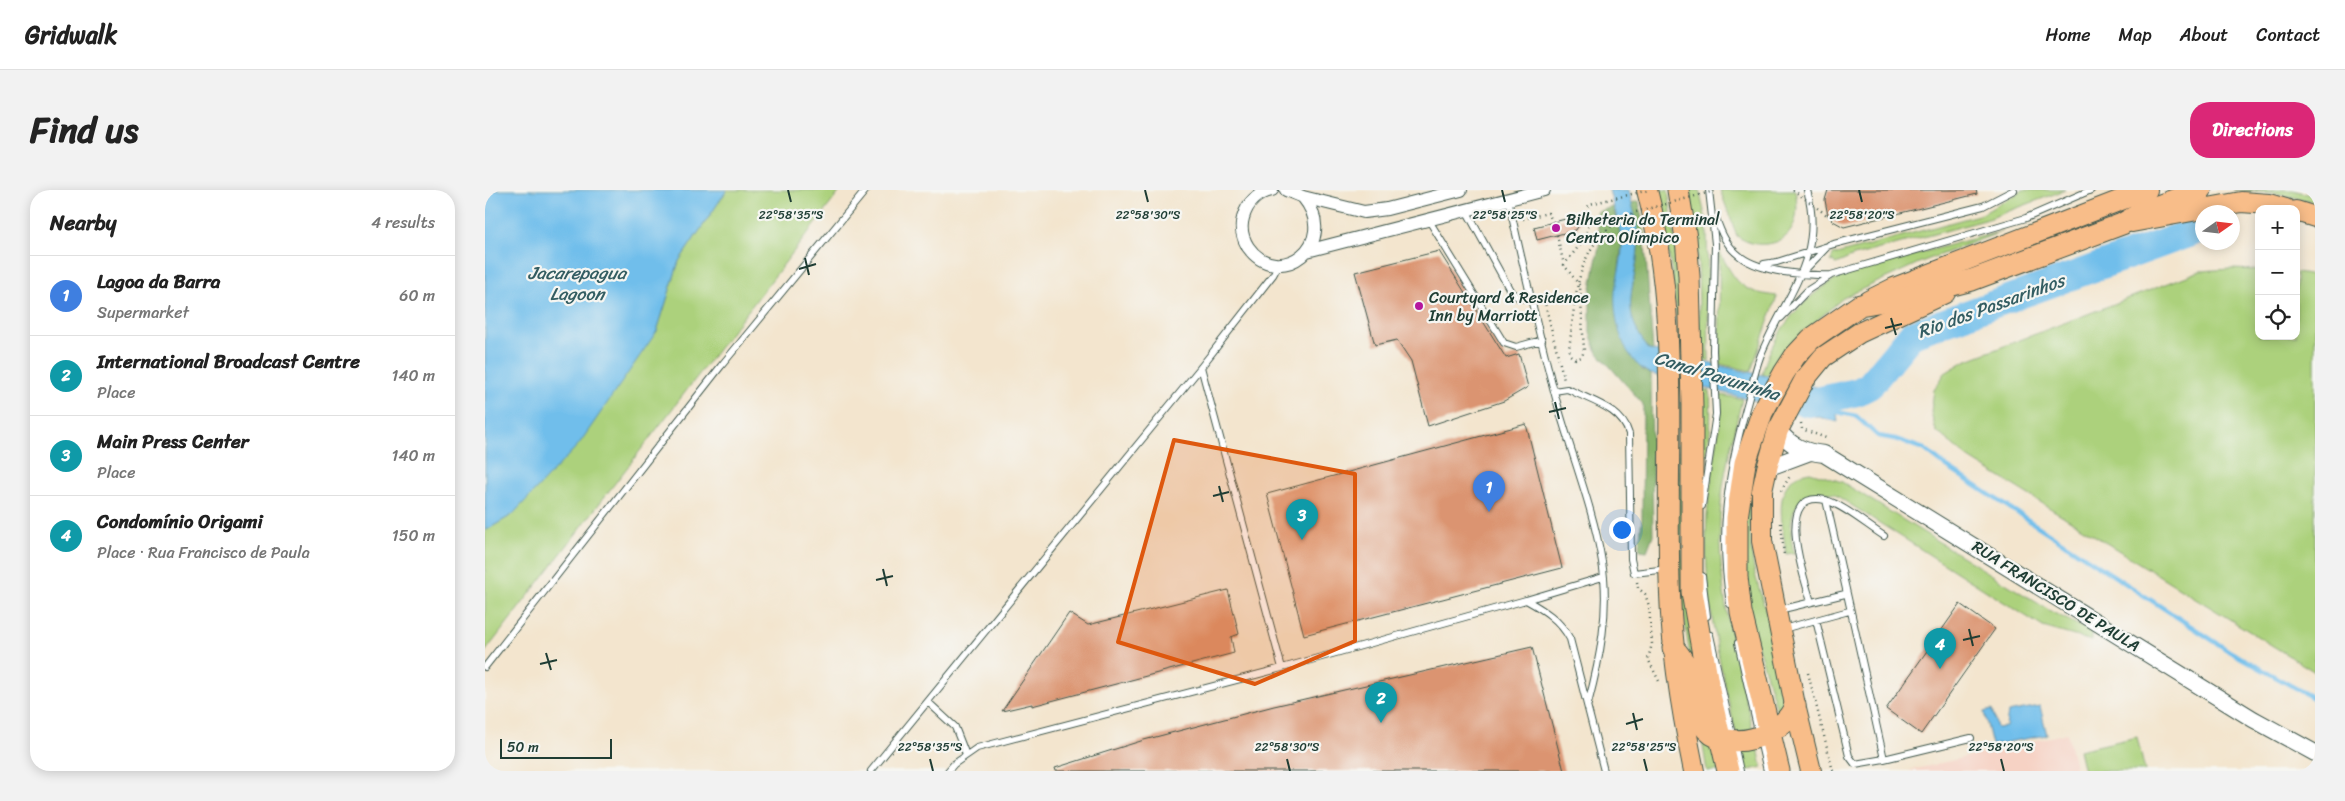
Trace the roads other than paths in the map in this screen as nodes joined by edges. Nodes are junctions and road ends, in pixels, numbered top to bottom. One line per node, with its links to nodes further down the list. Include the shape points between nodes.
1 (866, 190): 57 (lane, via 671,428)
2 (1250, 190): 17 (street)
3 (1272, 190): 17 (street, via 1259,195)
4 (1461, 190): 14 (street)
5 (1544, 190): 16 (street)
6 (1648, 190): 46 (main road, via 1659,248 1670,347)
7 (1678, 190): 64 (highway, via 1686,238 1691,349 1692,592)
8 (1709, 190): 20 (lane)
9 (2014, 190): 25 (lane, via 1983,206)
10 (2091, 190): 31 (lane, via 2026,218)
11 (2147, 190): 34 (main road, via 1894,288)
12 (2201, 190): 24 (highway, via 2144,211)
13 (1293, 192): 14 (street, via 1363,212 1387,209); 27 (street, via 1314,213 1315,236)
14 (1445, 192)
15 (1810, 192): 26 (lane, via 1813,210)
16 (1507, 200): 19 (street); 33 (lane)
17 (1249, 205): 29 (street, via 1242,228 1246,244 1257,257)
18 (2272, 205): 24 (main road, via 2241,202)
19 (1466, 210): 23 (street); 33 (lane, via 1511,292 1519,298)
20 (1713, 210): 28 (lane, via 1723,237 1741,257); 43 (lane, via 1716,414)
21 (2300, 212): 22 (main road)
22 (2315, 217)
23 (1428, 220): 27 (street); 36 (lane, via 1504,343 1516,347)
24 (2122, 224): 32 (highway)
25 (1829, 245): 26 (lane); 30 (lane)
26 (1810, 250): 28 (lane, via 1777,262); 30 (lane)
27 (1307, 251): 29 (street, via 1297,259)
28 (1753, 263): 30 (lane)
29 (1279, 264): 37 (lane)
30 (1800, 275): 31 (lane); 35 (lane)
31 (1831, 275): 35 (lane, via 1808,290)
32 (1972, 280): 34 (highway); 39 (main road, via 1842,343 1823,357 1805,379)
33 (1531, 298): 36 (lane)
34 (1860, 305): 62 (highway, via 1811,339 1795,356 1762,413 1745,463 1737,518 1737,577)
35 (1775, 325): 52 (lane, via 1760,358 1729,476 1724,515)
36 (1542, 340): 38 (lane)
37 (1201, 367): 58 (lane); 59 (lane)
38 (1554, 391): 46 (lane, via 1567,389 1613,411 1627,428 1634,573); 47 (lane, via 1599,546)
39 (1781, 424): 40 (street, RUA FRANCISCO DE PAULA, via 1787,442); 41 (main road)
40 (1810, 452): 41 (street); 65 (street, RUA FRANCISCO DE PAULA, via 1824,454)
41 (1767, 468): 53 (main road, via 1762,491 1762,541)
42 (1826, 500): 44 (lane); 48 (lane); 50 (lane, via 1809,501 1803,505 1797,514 1794,530)
43 (1701, 517)
44 (1884, 536)
45 (1701, 567): 64 (lane)
46 (1669, 568): 56 (main road)
47 (1603, 577): 49 (lane); 61 (lane, via 1599,661)
48 (1845, 594): 50 (lane); 51 (lane)
49 (1526, 600): 58 (lane); 61 (lane, via 1544,610 1565,629 1577,659)
50 (1811, 602): 53 (lane)
51 (1849, 611): 54 (lane); 68 (lane)
52 (1731, 612)
53 (1777, 620): 54 (lane); 60 (main road)
54 (1816, 620): 68 (lane, via 1849,756 1855,764)
55 (1736, 638): 62 (lane)
56 (1673, 648): 64 (highway, via 1685,661 1702,724); 73 (main road)
57 (485, 667)
58 (1282, 668): 67 (lane, via 977,748)
59 (928, 702): 67 (lane, via 955,727); 70 (lane)
60 (1795, 705): 62 (highway, via 1787,719); 78 (main road)
61 (1588, 706): 72 (lane)
62 (1765, 735): 64 (highway); 76 (lane); 77 (highway)
63 (1971, 738): 68 (lane)
64 (1726, 739): 74 (highway); 75 (lane)
65 (2299, 746): 66 (street, RUA FRANCISCO DE PAULA); 69 (street, RUA FRANCISCO DE PAULA)
66 (2315, 753)
67 (966, 754): 71 (lane)
68 (1884, 758)
69 (2315, 765)
70 (871, 771)
71 (948, 771)
72 (1604, 771)
73 (1694, 771)
74 (1728, 771)
75 (1740, 771)
76 (1767, 771)
77 (1779, 771)
78 (1811, 771)

